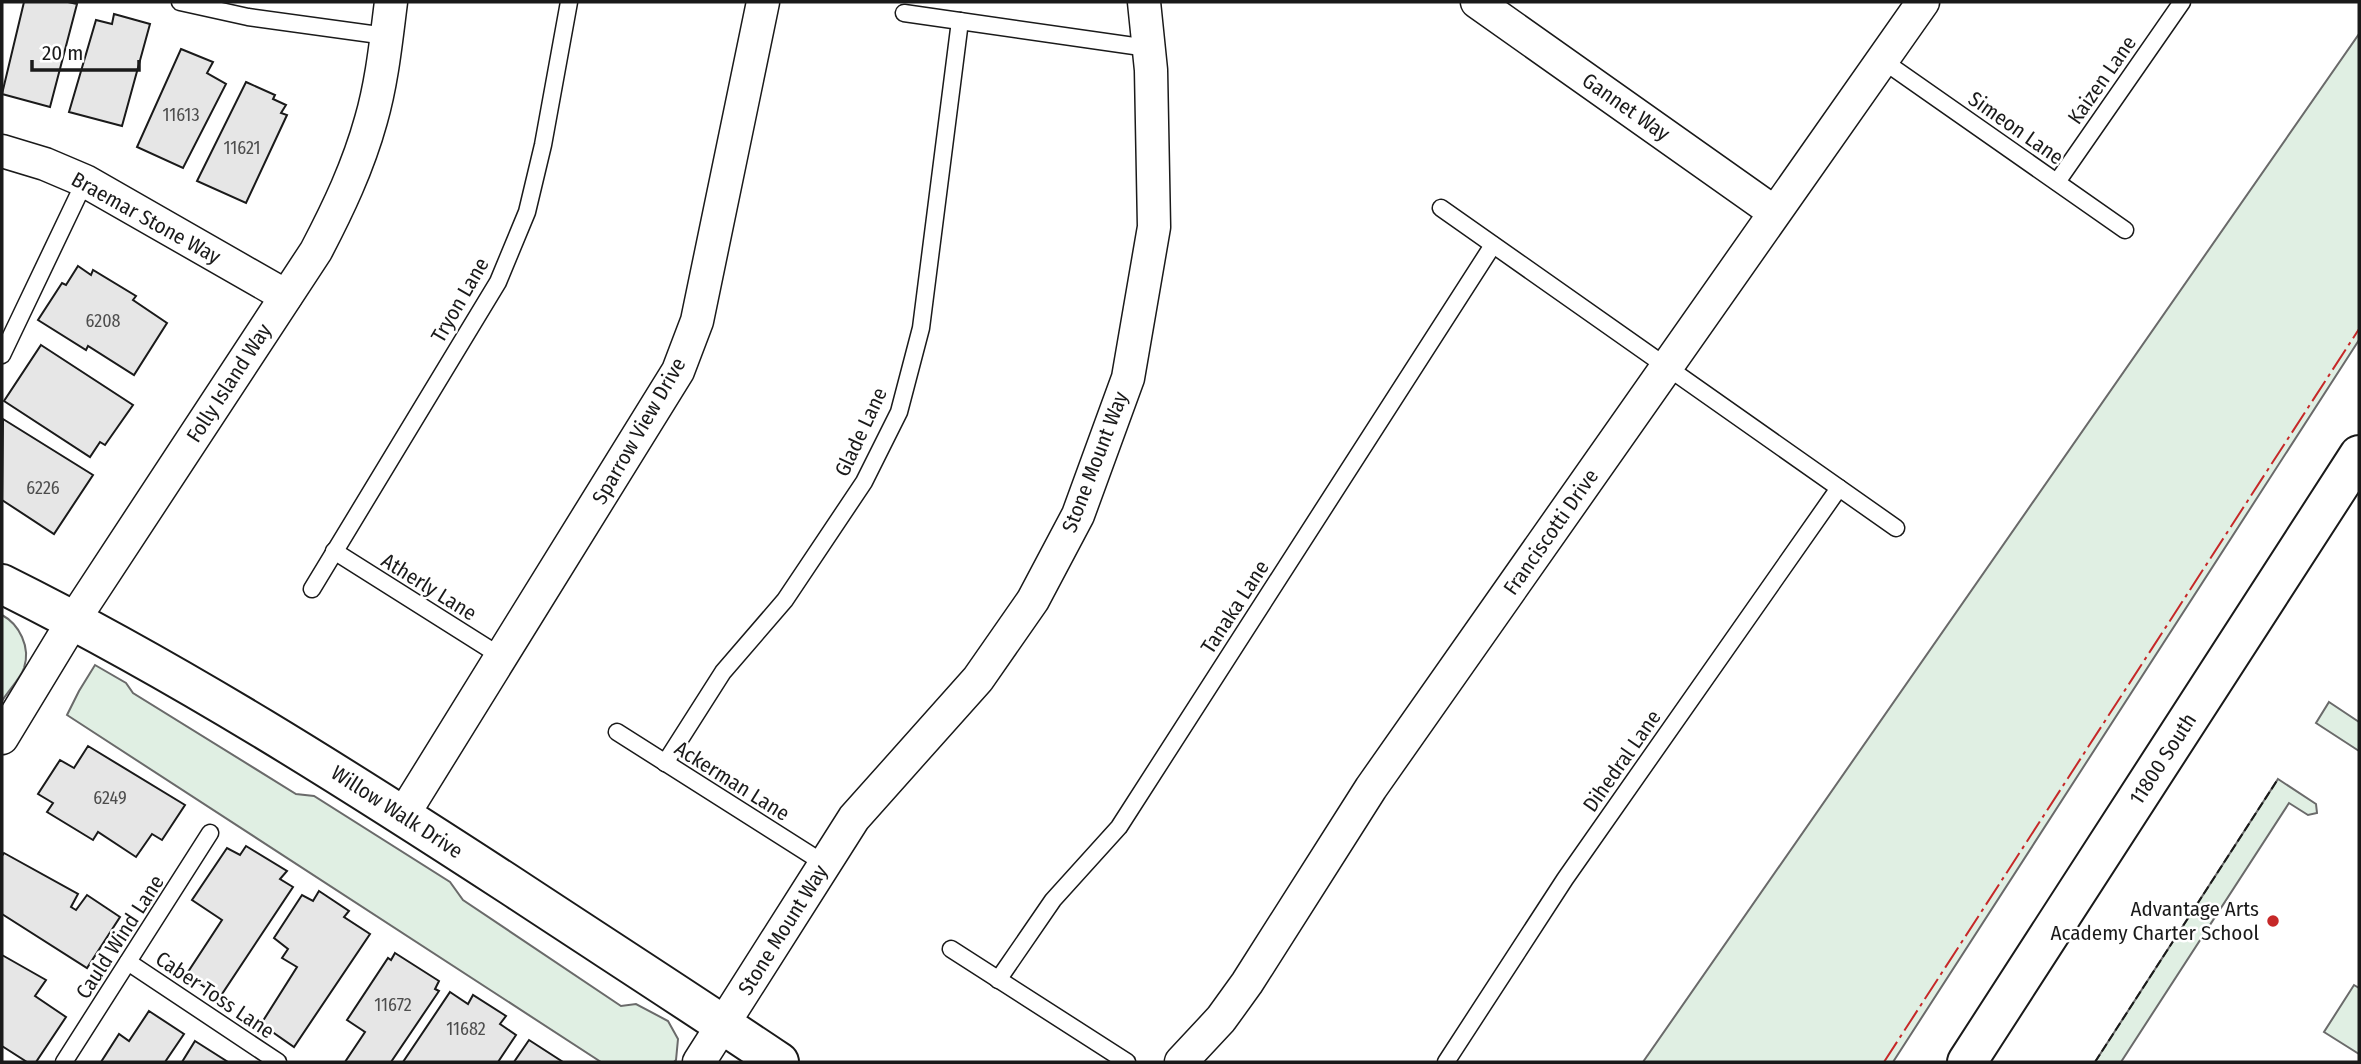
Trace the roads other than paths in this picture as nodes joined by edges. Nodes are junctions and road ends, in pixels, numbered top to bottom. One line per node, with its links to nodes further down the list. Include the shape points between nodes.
1 (180, 2): 11 (lane, via 248,18)
2 (391, 2): 11 (street, Folly Island Way)
3 (569, 2): 27 (lane, Tryon Lane, via 527,212 498,282)
4 (763, 2): 31 (street, Sparrow View Drive, via 689,346 664,395)
5 (1144, 2): 12 (street, Stone Mount Way)
6 (1477, 2): 18 (street, Gannet Way)
7 (1923, 2): 13 (street, Franciscotti Drive)
8 (2182, 2): 16 (lane, Kaizen Lane)
9 (904, 13): 10 (lane)
10 (960, 21): 12 (lane); 34 (lane, Glade Lane, via 921,328 899,412 864,482 800,579 723,672)
11 (386, 36): 21 (street, Folly Island Way, via 381,78 359,160 334,218)
12 (1148, 48): 37 (street, Stone Mount Way, via 1154,227 1128,378 1078,515 1033,600 978,679 854,818)
13 (1882, 60): 16 (lane, Simeon Lane); 18 (street, Franciscotti Drive)
14 (2, 151): 15 (street, Braemar Stone Way)
15 (85, 181): 21 (street, Braemar Stone Way); 22 (lane)
16 (2057, 182): 19 (lane, Simeon Lane)
17 (1441, 208): 20 (lane)
18 (1774, 212): 23 (street, Franciscotti Drive)
19 (2125, 230)
20 (1493, 245): 23 (lane); 40 (lane, Tanaka Lane, via 1119,827 1053,900)
21 (286, 296): 30 (street, Folly Island Way)
22 (2, 354)
23 (1666, 368): 25 (lane); 47 (street, Franciscotti Drive, via 1371,788 1247,983)
24 (2359, 455): 49 (street, 11800 South)
25 (1839, 488): 26 (lane); 48 (lane, Dihedral Lane, via 1565,880)
26 (1896, 528)
27 (334, 551): 29 (lane, Tryon Lane); 31 (lane, Atherly Lane)
28 (2, 584): 30 (street, Willow Walk Drive)
29 (312, 589)
30 (73, 621): 33 (street, Folly Island Way); 35 (street, Willow Walk Drive, via 255,723)
31 (502, 657): 35 (street, Sparrow View Drive)
32 (617, 732): 34 (lane, Ackerman Lane)
33 (2, 738)
34 (665, 762): 37 (lane, Ackerman Lane)
35 (403, 815): 41 (street, Willow Walk Drive)
36 (211, 833): 39 (lane, Cauld Wind Lane)
37 (825, 864): 41 (street, Stone Mount Way)
38 (951, 949): 40 (lane)
39 (128, 962): 42 (lane, Cauld Wind Lane); 43 (lane, Caber Toss Lane)
40 (998, 980): 46 (lane)
41 (723, 1025): 44 (street, Stone Mount Way); 45 (street, Willow Walk Drive)
42 (64, 1062)
43 (278, 1062)
44 (699, 1062)
45 (779, 1062)
46 (1127, 1062)
47 (1181, 1062)
48 (1446, 1062)
49 (1967, 1062)

